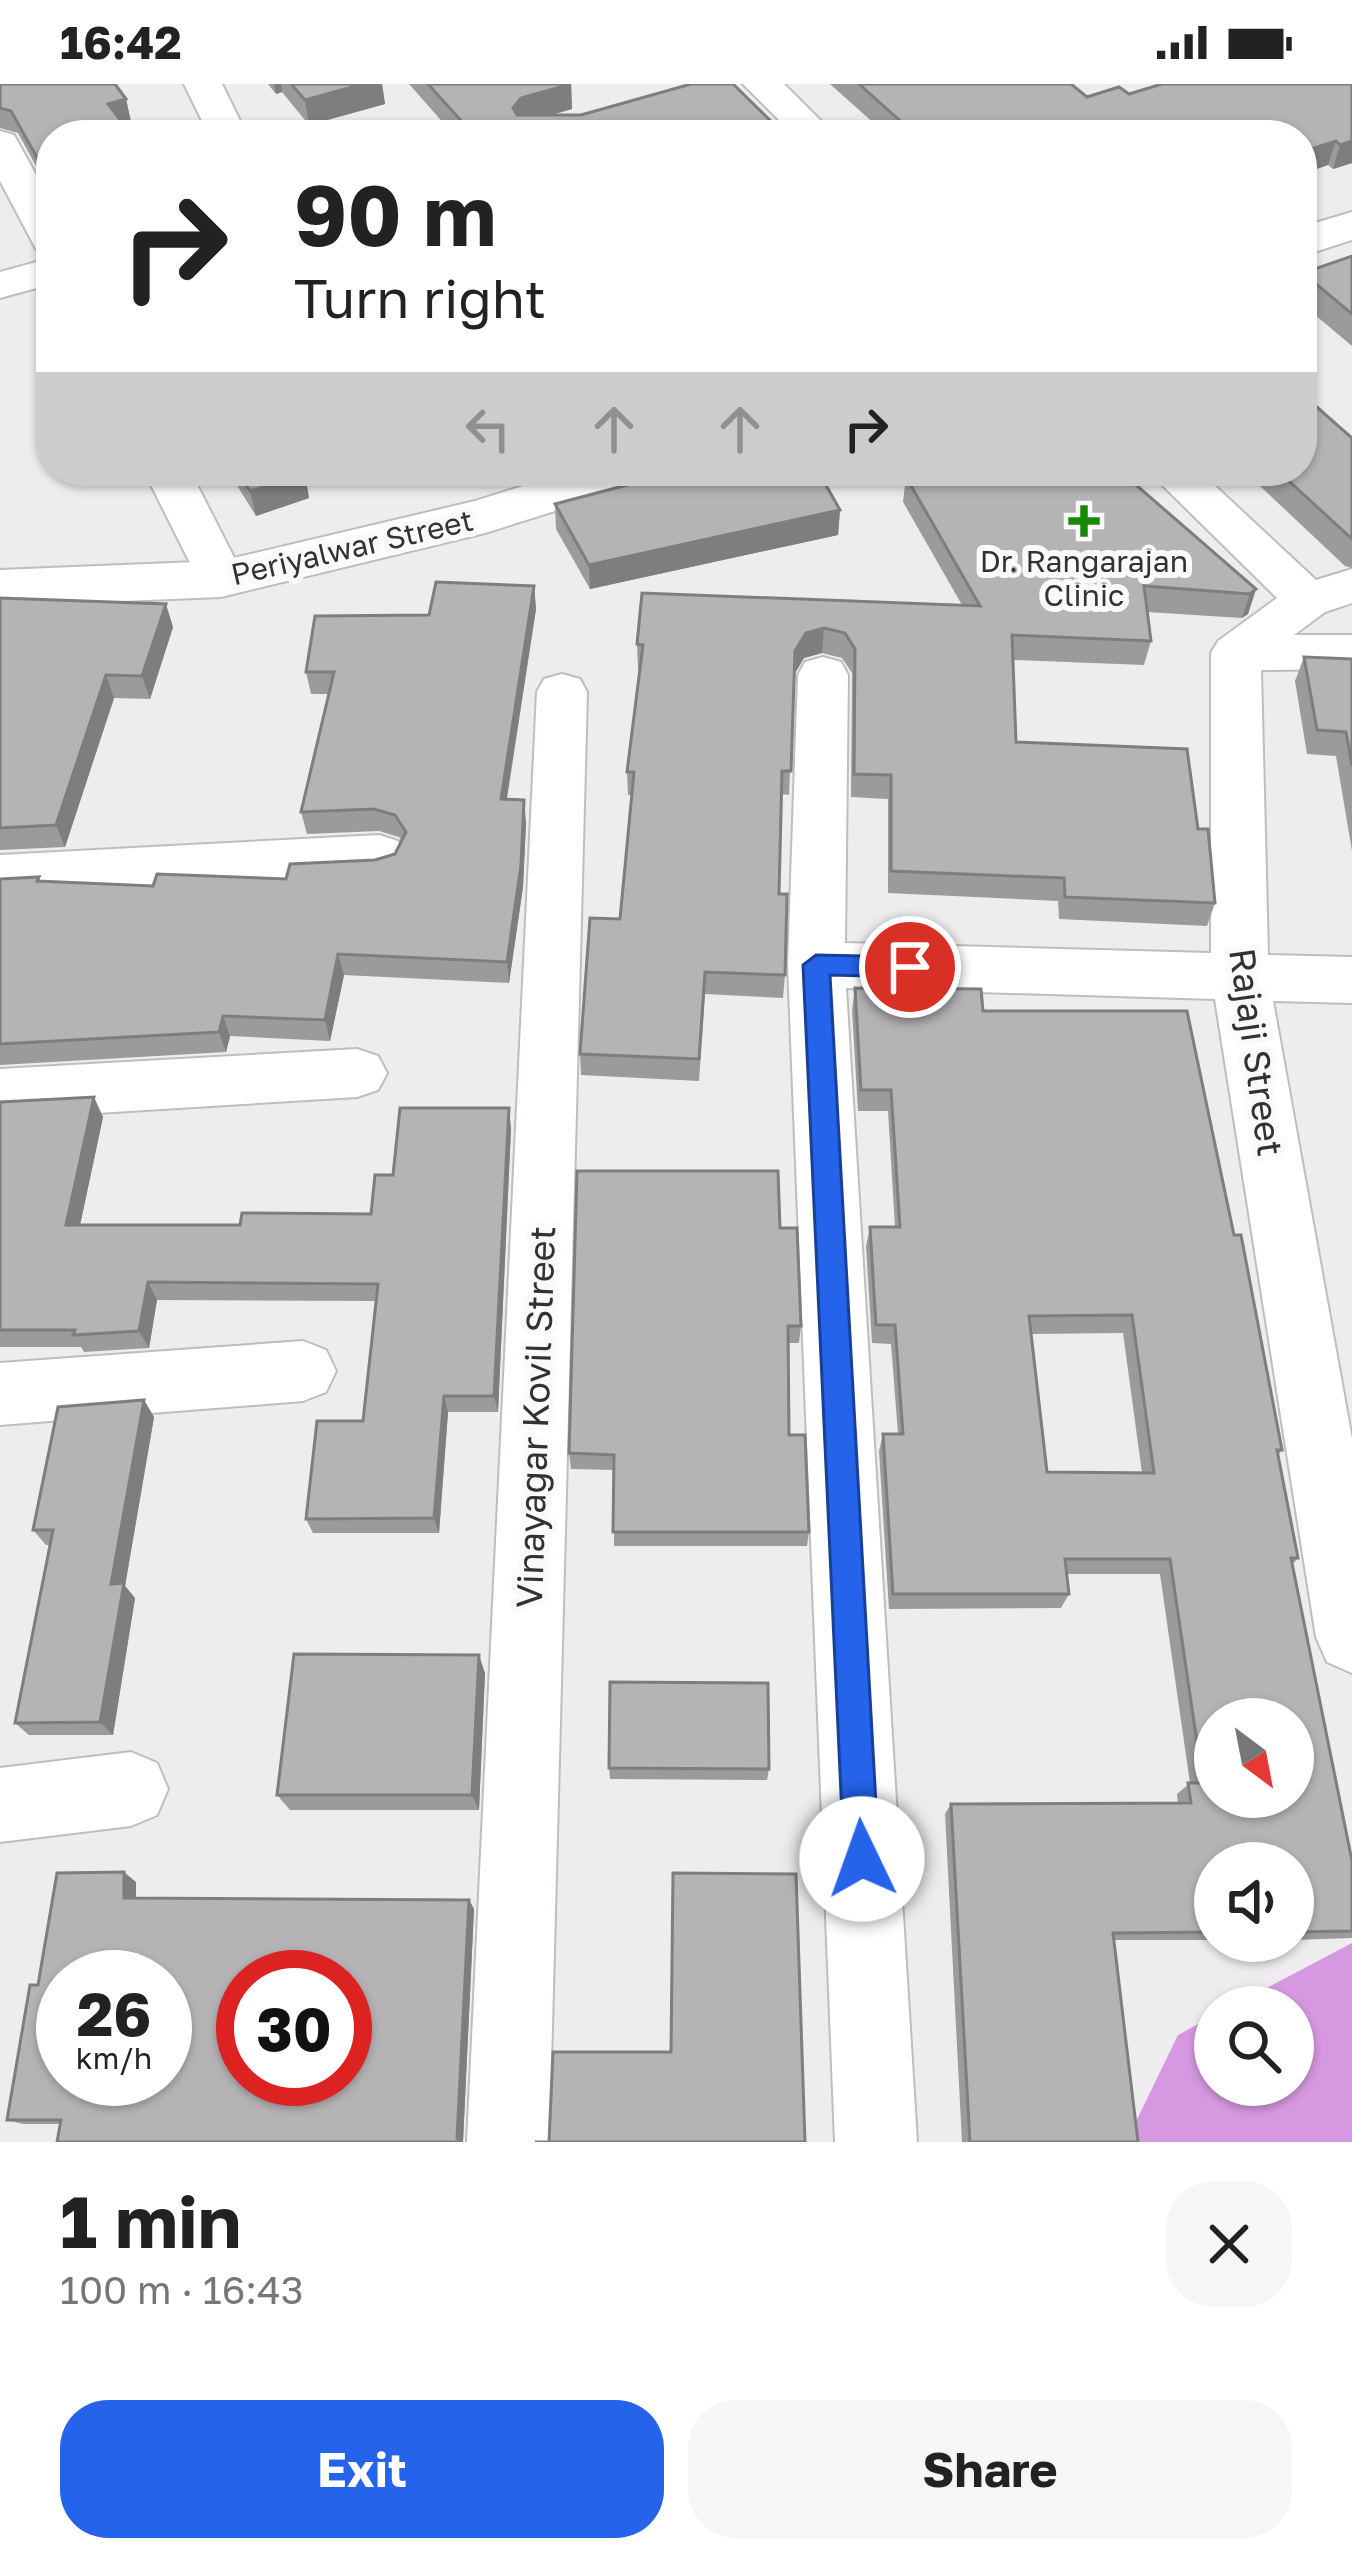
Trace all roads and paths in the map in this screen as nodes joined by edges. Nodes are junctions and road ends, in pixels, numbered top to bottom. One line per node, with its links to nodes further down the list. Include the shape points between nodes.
1 (203, 84): 3 (street)
2 (761, 84): 4 (street)
3 (221, 120)
4 (800, 120)
5 (0, 143): 6 (street)
6 (36, 211)
7 (1352, 225): 8 (street)
8 (1317, 237)
9 (36, 276): 10 (street)
10 (0, 285)
11 (174, 486): 14 (street)
12 (579, 486): 14 (street, Periyalwar Street)
13 (1191, 486): 16 (street)
14 (221, 579): 15 (street, Periyalwar Street)
15 (0, 588)
16 (1330, 592): 18 (street)
17 (1352, 652): 18 (street)
18 (1236, 653): 24 (street, Rajaji Street)
19 (824, 675): 23 (street)
20 (562, 692): 34 (street, Vinayagar Kovil Street)
21 (379, 856): 22 (street)
22 (0, 876)
23 (816, 965): 24 (street); 35 (street)
24 (1240, 974): 25 (street); 29 (street, Rajaji Street)
25 (1352, 980)
26 (358, 1073): 27 (street)
27 (0, 1094)
28 (303, 1371): 30 (street)
29 (1333, 1393): 31 (street, Rajaji Street)
30 (0, 1394)
31 (1352, 1637)
32 (130, 1790): 33 (street)
33 (0, 1805)
34 (508, 2142)
35 (876, 2142)

